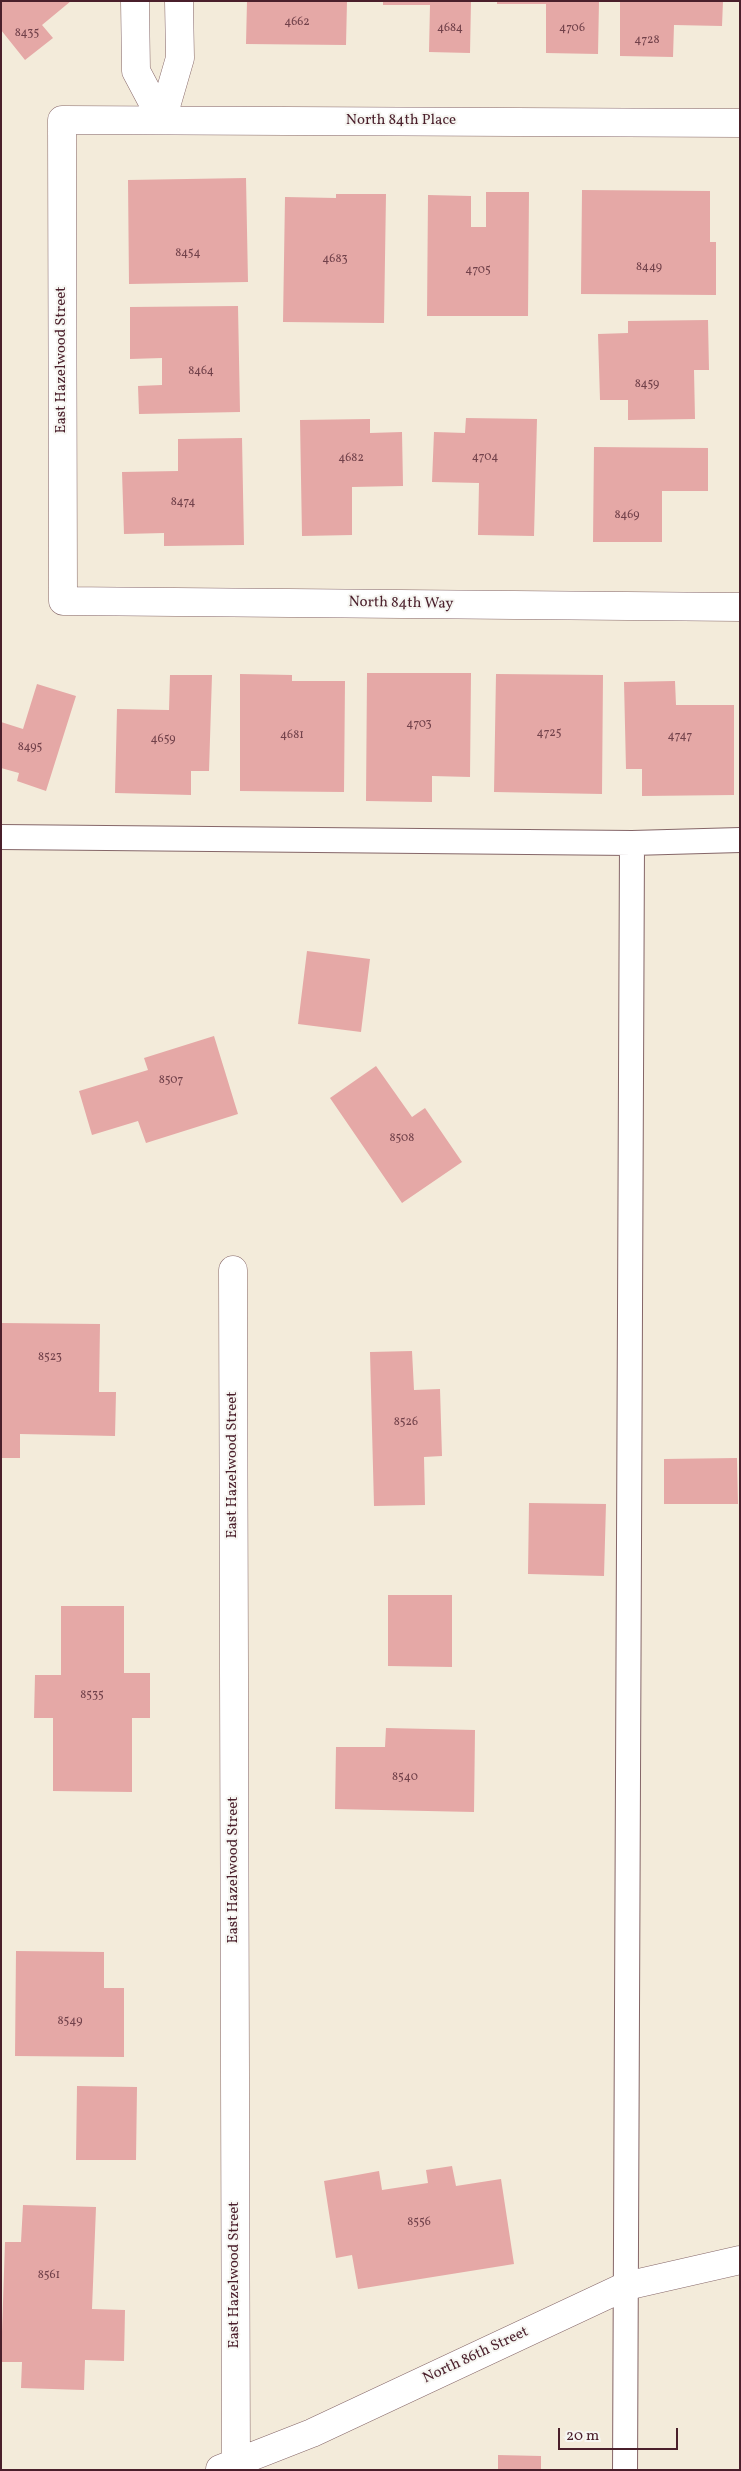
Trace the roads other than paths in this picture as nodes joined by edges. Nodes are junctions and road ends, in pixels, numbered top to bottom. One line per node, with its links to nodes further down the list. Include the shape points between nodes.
1 (135, 1): 4 (street, via 136,71)
2 (179, 1): 4 (street, via 180,58)
3 (62, 120): 4 (street, North 84th Place); 6 (street, East Hazelwood Street)
4 (162, 120): 5 (street, North 84th Place)
5 (740, 123)
6 (63, 601): 7 (street, North 84th Way)
7 (740, 607)
8 (1, 837): 10 (lane)
9 (740, 840): 10 (lane)
10 (632, 843): 13 (lane)
11 (233, 1270): 14 (street, East Hazelwood Street)
12 (740, 2260): 13 (street, North 86th Street)
13 (626, 2286): 14 (street, North 86th Street); 15 (lane)
14 (230, 2468)
15 (625, 2470)

